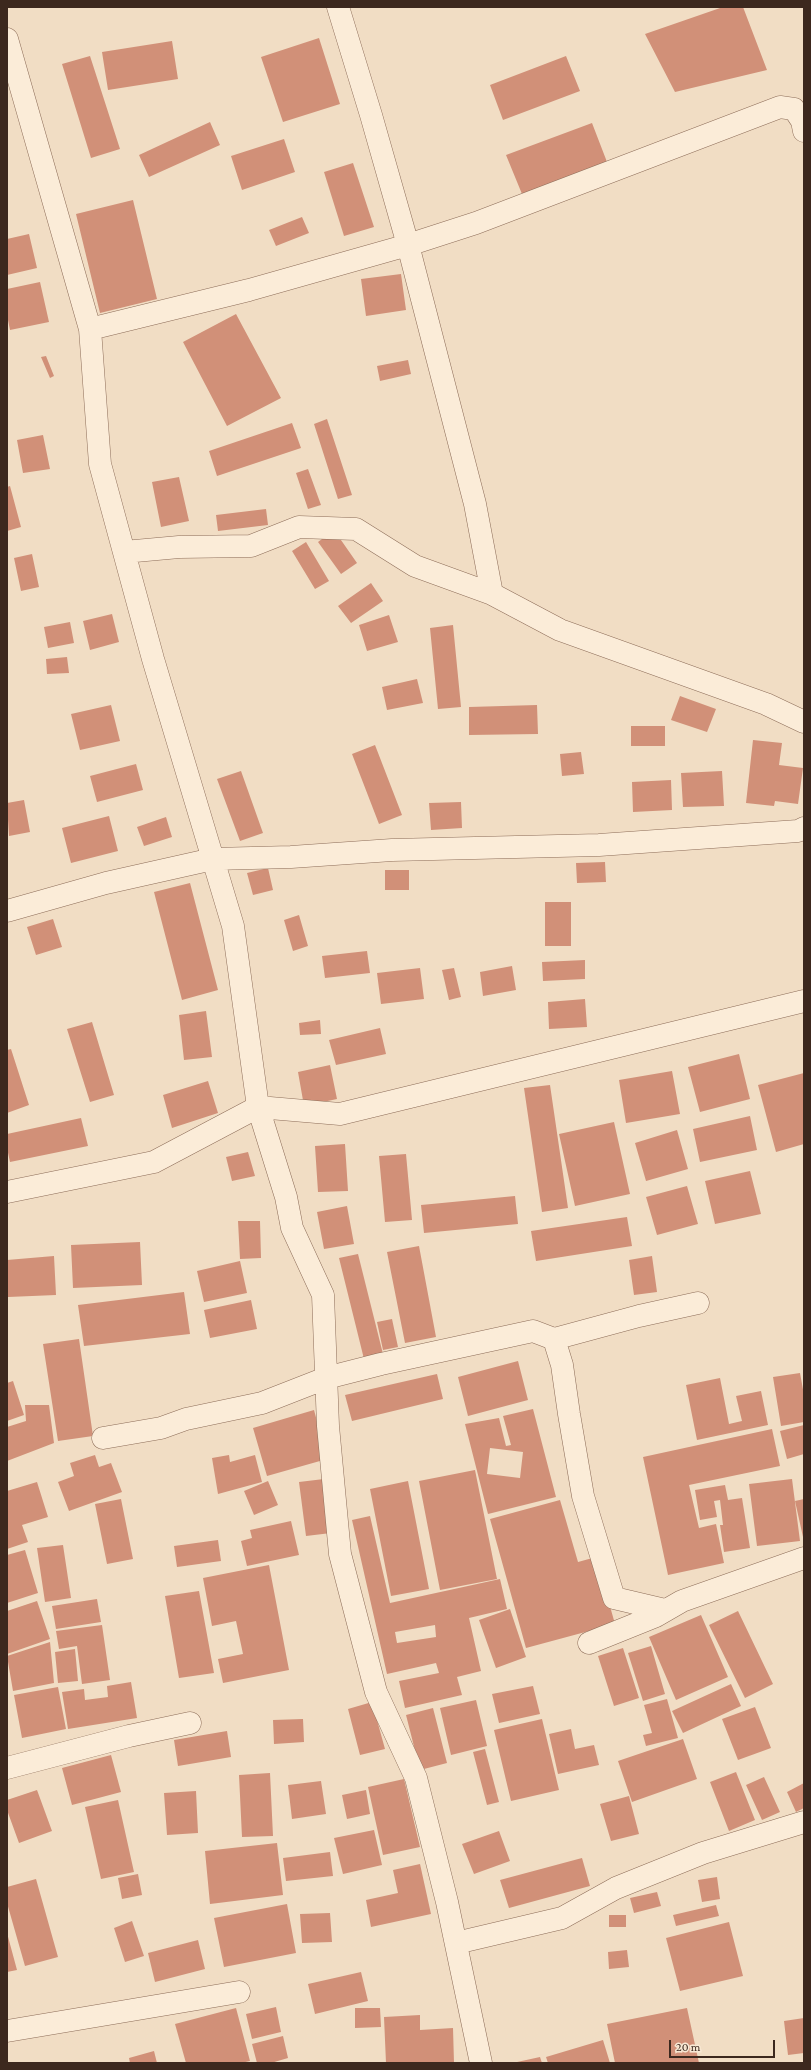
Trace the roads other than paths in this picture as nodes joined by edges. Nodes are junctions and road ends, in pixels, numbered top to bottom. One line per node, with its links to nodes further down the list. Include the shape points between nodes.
1 (338, 7): 4 (street)
2 (7, 39): 5 (street)
3 (804, 130): 4 (street, via 802,121 794,109 780,107 476,223)
4 (408, 245): 5 (street, via 249,290); 7 (street, via 475,504)
5 (90, 329): 6 (street, via 100,464)
6 (124, 552): 7 (street, via 179,547 251,546 299,527 356,529 415,566); 10 (street)
7 (492, 594): 8 (street, via 560,630 766,704)
8 (804, 722)
9 (804, 828): 10 (street, via 798,831 598,845 392,850)
10 (213, 859): 11 (street, via 106,882); 13 (street, via 234,926)
11 (7, 911)
12 (804, 1001): 13 (street, via 340,1114)
13 (258, 1107): 14 (street, via 154,1162); 17 (street, via 286,1197 292,1228 324,1295)
14 (7, 1192)
15 (698, 1303): 16 (street)
16 (554, 1338): 17 (street, via 533,1332); 20 (street, via 562,1365 583,1496 614,1598)
17 (326, 1378): 18 (street, via 262,1403 186,1419 161,1428); 25 (street, via 340,1554 376,1692 416,1778)
18 (103, 1438)
19 (804, 1558): 20 (street, via 682,1600)
20 (665, 1610): 21 (street)
21 (589, 1643)
22 (190, 1723): 23 (street, via 128,1736)
23 (7, 1768)
24 (804, 1822): 25 (street, via 704,1853 630,1882 562,1918)
25 (456, 1943): 28 (street)
26 (239, 1992): 27 (street)
27 (7, 2031)
28 (482, 2063)

